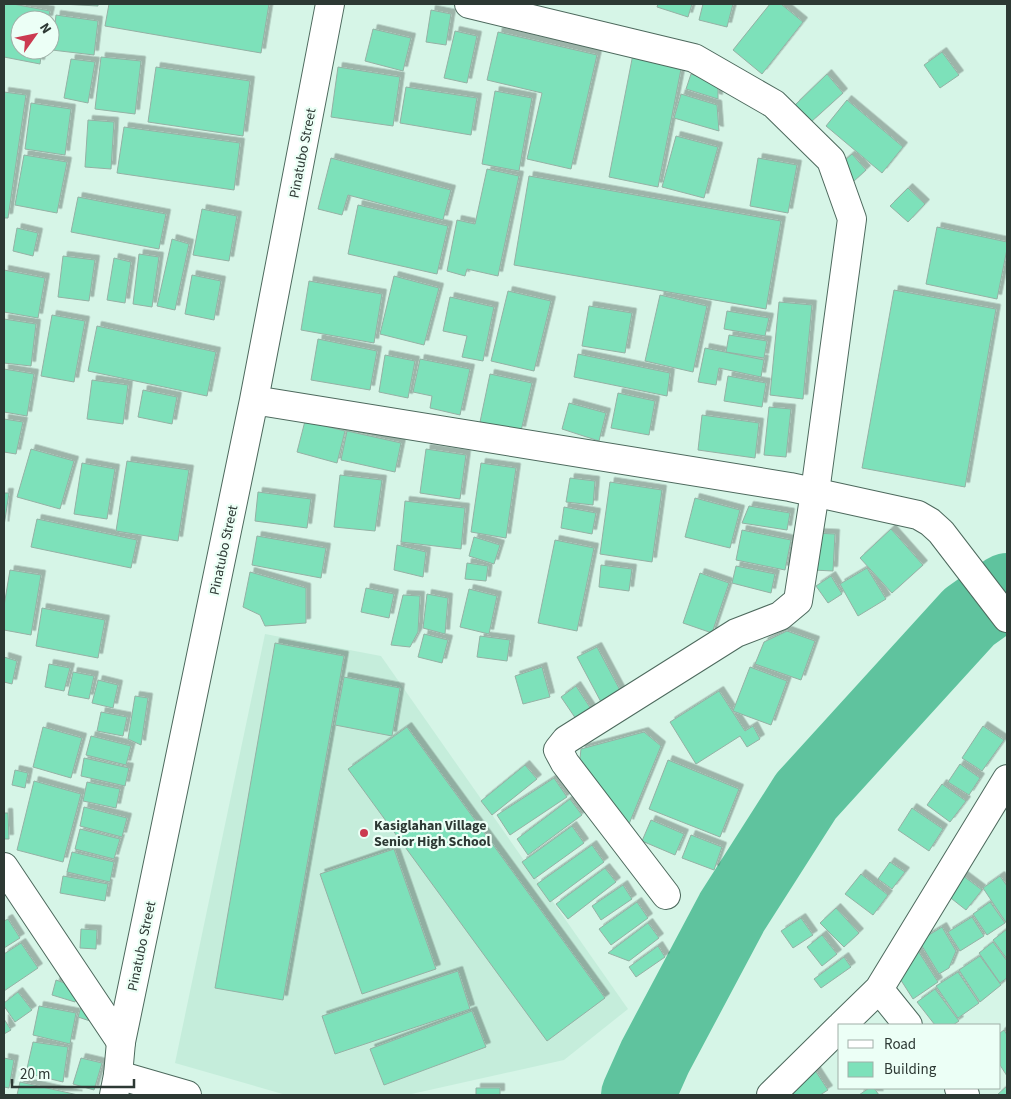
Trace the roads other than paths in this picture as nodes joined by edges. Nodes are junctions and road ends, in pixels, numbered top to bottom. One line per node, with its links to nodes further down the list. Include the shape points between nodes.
1 (330, 4): 3 (street, Pinatubo Street)
2 (469, 4): 4 (street, via 694,58 774,104 830,160 852,219)
3 (254, 400): 4 (street); 13 (street, Pinatubo Street)
4 (815, 492): 5 (street, via 918,515 930,522); 8 (street, via 798,601 780,616 736,632 566,740 558,750 564,763)
5 (1007, 618)
6 (1007, 779): 9 (street)
7 (4, 868): 13 (street)
8 (666, 895)
9 (879, 989): 10 (street); 11 (street)
10 (843, 1024)
11 (907, 1024)
12 (838, 1029): 16 (street)
13 (121, 1042): 14 (street, Pinatubo Street)
14 (116, 1085): 15 (street)
15 (187, 1095)
16 (771, 1095)

